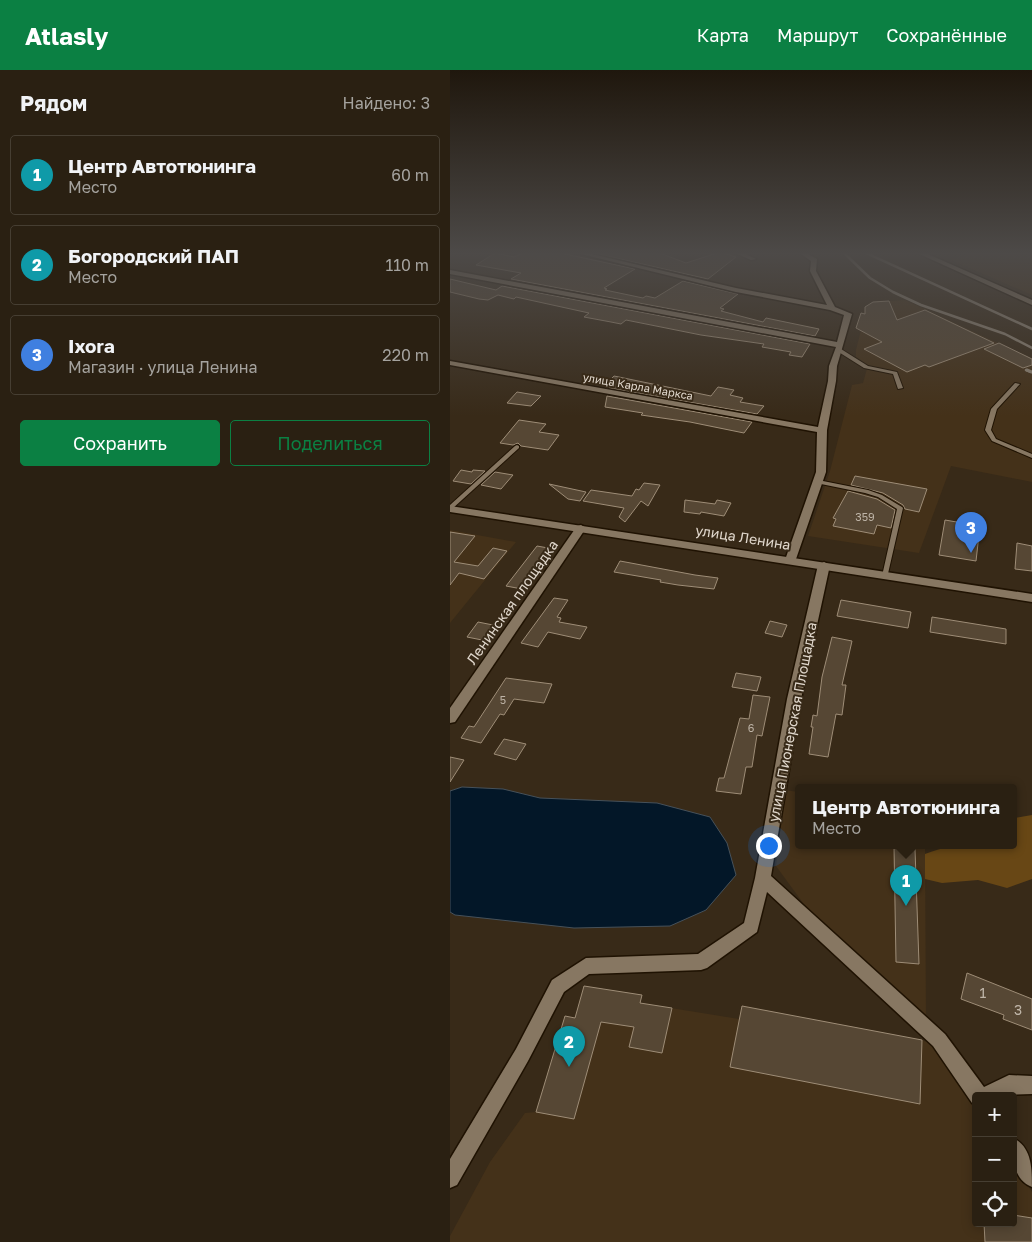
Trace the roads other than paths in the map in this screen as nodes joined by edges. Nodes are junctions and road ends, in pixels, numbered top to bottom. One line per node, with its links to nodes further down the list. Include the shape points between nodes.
1 (630, 307): 4 (street)
2 (825, 307): 3 (street)
3 (832, 308): 4 (street, via 848,314)
4 (840, 347): 7 (lane, via 866,367 895,373); 8 (street, via 832,366)
5 (450, 363): 8 (street, улица Карла Маркса)
6 (1017, 384): 10 (lane, via 994,409 988,430 994,440)
7 (900, 388)
8 (822, 430): 11 (street)
9 (517, 448): 12 (lane)
10 (1032, 456)
11 (818, 482): 14 (street); 16 (lane, via 866,491 900,508)
12 (450, 509): 13 (street, улица Ленина)
13 (581, 528): 14 (street, улица Ленина); 18 (street, Ленинская площадка)
14 (791, 560): 15 (street, улица Ленина)
15 (824, 565): 16 (street, улица Ленина); 19 (street, улица Пионерская Площадка, via 794,699)
16 (885, 576): 17 (street, улица Ленина)
17 (1032, 598)
18 (450, 718)
19 (763, 878): 21 (street, via 940,1040); 25 (street, улица Пионерская Площадка, via 751,927 701,962 586,966 558,986)
20 (1032, 1085): 22 (street, via 1009,1084)
21 (976, 1092)
22 (994, 1092)
23 (1017, 1154): 24 (street)
24 (1032, 1177)
25 (450, 1178)

